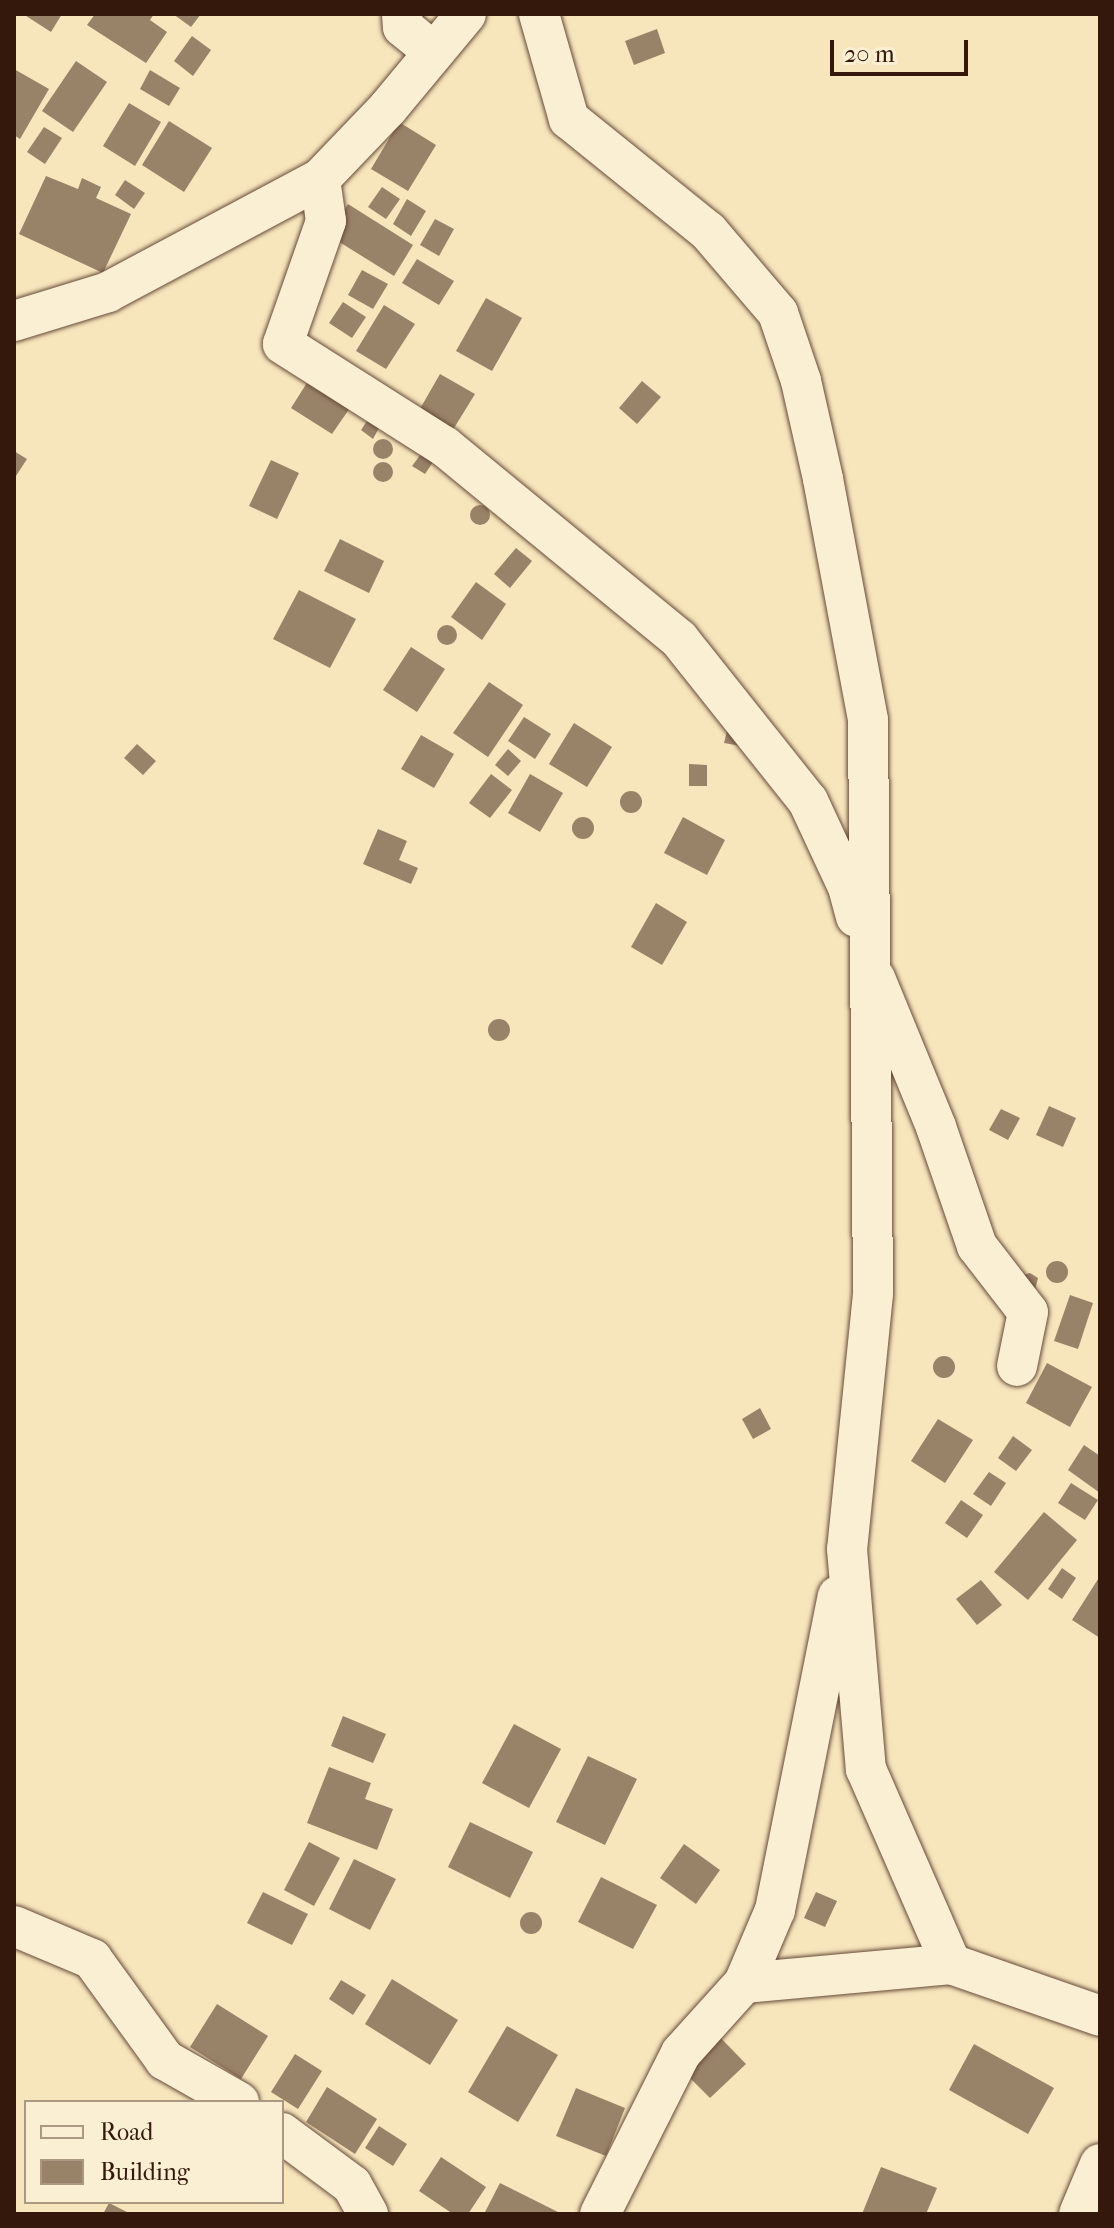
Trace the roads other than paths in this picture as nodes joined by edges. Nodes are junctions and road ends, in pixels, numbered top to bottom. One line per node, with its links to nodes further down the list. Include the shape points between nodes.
1 (402, 14): 4 (street, via 403,27)
2 (466, 14): 4 (street)
3 (539, 14): 7 (street, via 569,119 708,231 778,313 823,479 868,720)
4 (434, 52): 5 (street)
5 (320, 179): 6 (street, via 108,292); 7 (street, via 326,221 283,344 444,446 679,639 808,801 848,887)
6 (14, 321)
7 (867, 958): 8 (street, via 936,1127 977,1246 1028,1312); 9 (street, via 873,1294)
8 (1017, 1366)
9 (847, 1549): 11 (street, via 866,1769); 12 (street, via 775,1910)
10 (14, 1926): 14 (street, via 92,1959 165,2060)
11 (951, 1964): 12 (street); 13 (street)
12 (744, 1983): 18 (street, via 681,2053)
13 (1100, 2016)
14 (235, 2100)
15 (284, 2134): 17 (street, via 352,2185)
16 (1100, 2164): 19 (street)
17 (368, 2214)
18 (600, 2214)
19 (1079, 2214)

